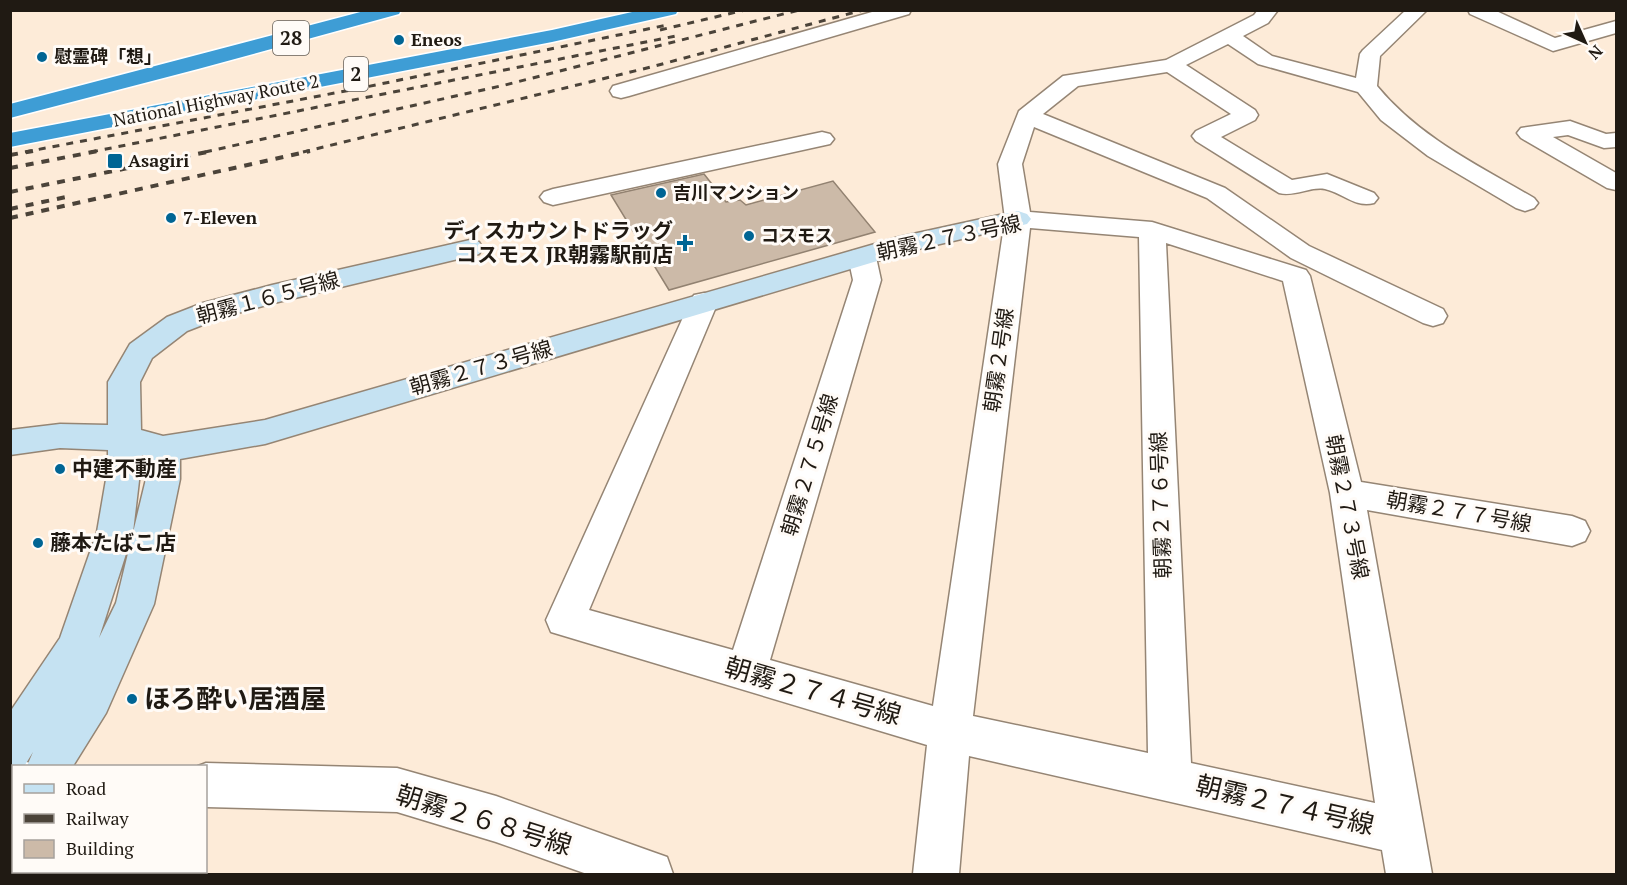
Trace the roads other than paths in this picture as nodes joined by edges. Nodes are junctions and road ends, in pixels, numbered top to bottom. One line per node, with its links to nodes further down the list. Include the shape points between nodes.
1 (392, 10): 10 (highway, 28)
2 (669, 10): 15 (highway, National Highway Route 2 / 2)
3 (902, 10): 13 (street)
4 (1269, 10): 8 (street, via 1261,19)
5 (1418, 10): 12 (street, via 1370,54)
6 (1477, 10): 7 (street, via 1553,45)
7 (1617, 27)
8 (1229, 36): 9 (street); 12 (street, via 1265,60)
9 (1171, 65): 16 (street, via 1071,81); 23 (street, via 1247,115 1204,136 1288,188 1328,181)
10 (191, 66): 11 (highway, 28); 14 (highway, 28)
11 (152, 82): 15 (highway, via 138,99); 17 (highway, 28, via 71,116)
12 (1366, 87): 24 (street, via 1389,115 1436,151)
13 (621, 91)
14 (10, 111)
15 (165, 111): 17 (highway, National Highway Route 2 / 2)
16 (1028, 116): 25 (street, 朝霧２号線, via 1010,164); 30 (street, via 1216,193 1300,252)
17 (42, 134): 19 (highway, National Highway Route 2 / 2)
18 (822, 139): 22 (street)
19 (10, 140)
20 (1617, 140): 21 (street, via 1604,141 1570,128 1529,133)
21 (1617, 183)
22 (553, 197)
23 (1365, 198)
24 (1525, 203)
25 (1018, 219): 26 (street, 朝霧２７３号線); 28 (street, 朝霧２７３号線); 37 (street, 朝霧２号線)
26 (1152, 230): 34 (street, 朝霧２７３号線, via 1296,276); 40 (street, 朝霧２７６号線)
27 (470, 248): 31 (street, 朝霧１６５号線, via 273,294 177,324 141,351 124,382)
28 (862, 257): 29 (street, 朝霧２７３号線); 36 (street, 朝霧２７５号線, via 867,280)
29 (704, 302): 33 (street, 朝霧２７３号線, via 265,432); 36 (street, 朝霧２７４号線, via 565,620)
30 (1433, 316)
31 (126, 438): 32 (street, via 60,436); 33 (street); 38 (street, 朝霧１６５号線, via 115,532 77,646)
32 (10, 443)
33 (163, 449): 39 (street, via 163,479 135,604 91,699)
34 (1347, 492): 35 (street, 朝霧２７７号線); 42 (street, 朝霧２７３号線)
35 (1572, 531)
36 (746, 672): 37 (street, 朝霧２７４号線)
37 (950, 731): 40 (street, 朝霧２７４号線); 44 (street, 朝霧２号線)
38 (10, 750)
39 (50, 765)
40 (1170, 779): 42 (street, 朝霧２７４号線)
41 (207, 784): 43 (street, 朝霧２６８号線, via 397,790 496,819)
42 (1400, 831): 45 (street, 朝霧２７３号線)
43 (651, 874)
44 (936, 874)
45 (1409, 874)

